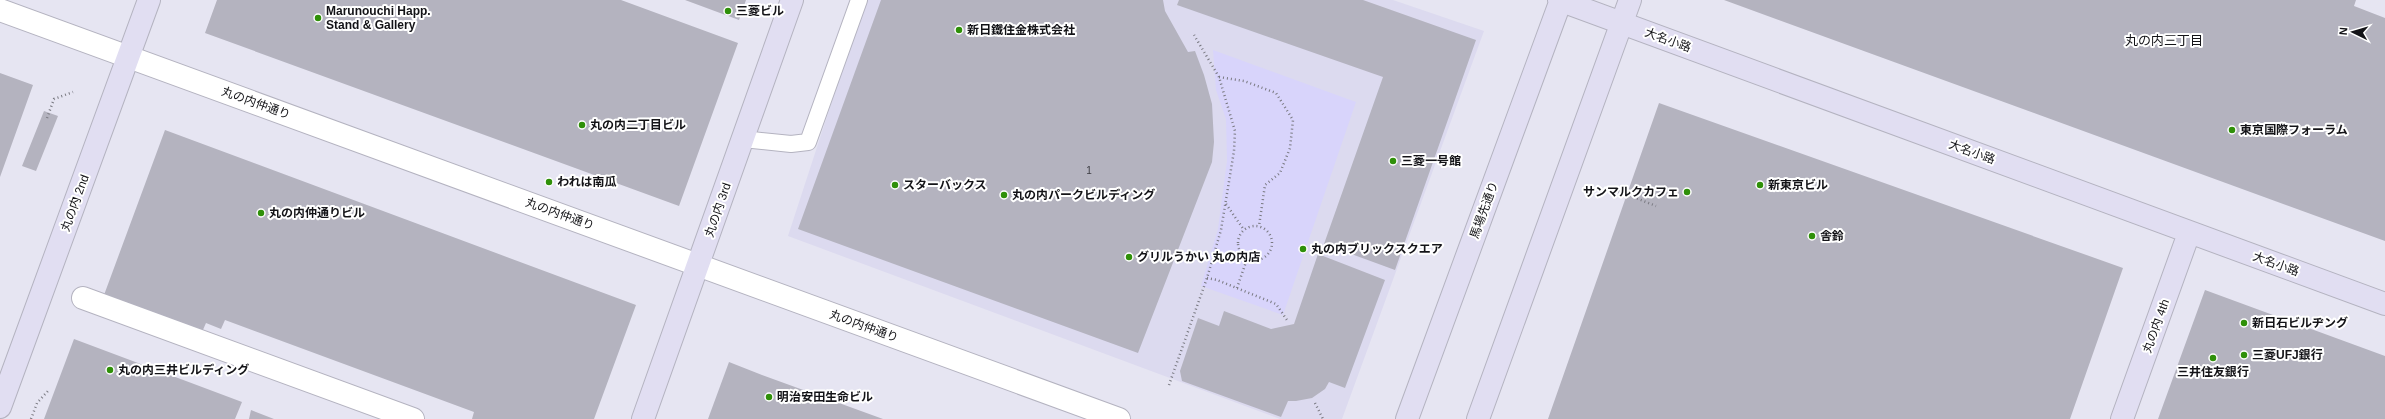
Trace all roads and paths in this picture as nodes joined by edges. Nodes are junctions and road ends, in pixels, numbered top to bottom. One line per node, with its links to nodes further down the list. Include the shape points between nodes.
1 (149, 0): 9 (main road, 丸の内 2nd)
2 (792, 0): 13 (main road, 丸の内 3rd)
3 (859, 0): 13 (lane, via 808,142 791,144)
4 (1560, 0): 7 (main road, 大名小路); 36 (main road, 馬場先通り)
5 (1630, 0): 7 (main road)
6 (0, 10): 9 (street, 丸の内仲通り)
7 (1622, 23): 19 (main road, 大名小路); 37 (main road)
8 (1194, 36): 10 (path, via 1215,66)
9 (129, 56): 21 (street, 丸の内仲通り); 30 (main road, 丸の内 2nd)
10 (1219, 77): 15 (path, via 1234,131 1234,151); 17 (path, via 1244,80 1276,93 1292,120 1290,148 1280,173 1265,185)
11 (73, 92): 12 (path, via 54,99)
12 (47, 118)
13 (743, 139): 21 (main road, 丸の内 3rd)
14 (1610, 188): 16 (path)
15 (1225, 204): 18 (path); 22 (path, via 1221,230)
16 (1656, 206)
17 (1259, 226): 18 (path); 20 (path, via 1269,232 1272,250 1258,261)
18 (1244, 230): 20 (path, via 1238,245)
19 (2189, 233): 25 (main road, 大名小路); 38 (main road, 丸の内 4th)
20 (1247, 259): 23 (path)
21 (698, 265): 33 (main road, 丸の内 3rd); 34 (street, 丸の内仲通り)
22 (1207, 278): 23 (path); 27 (path)
23 (1237, 288): 26 (path, via 1276,304)
24 (83, 298): 32 (street)
25 (2385, 304)
26 (1287, 320)
27 (1169, 385)
28 (48, 391): 31 (path, via 37,403)
29 (1315, 403): 35 (path)
30 (0, 407)
31 (31, 419)
32 (413, 419)
33 (643, 419)
34 (1120, 419)
35 (1323, 419)
36 (1407, 419)
37 (1478, 419)
38 (2122, 419)

